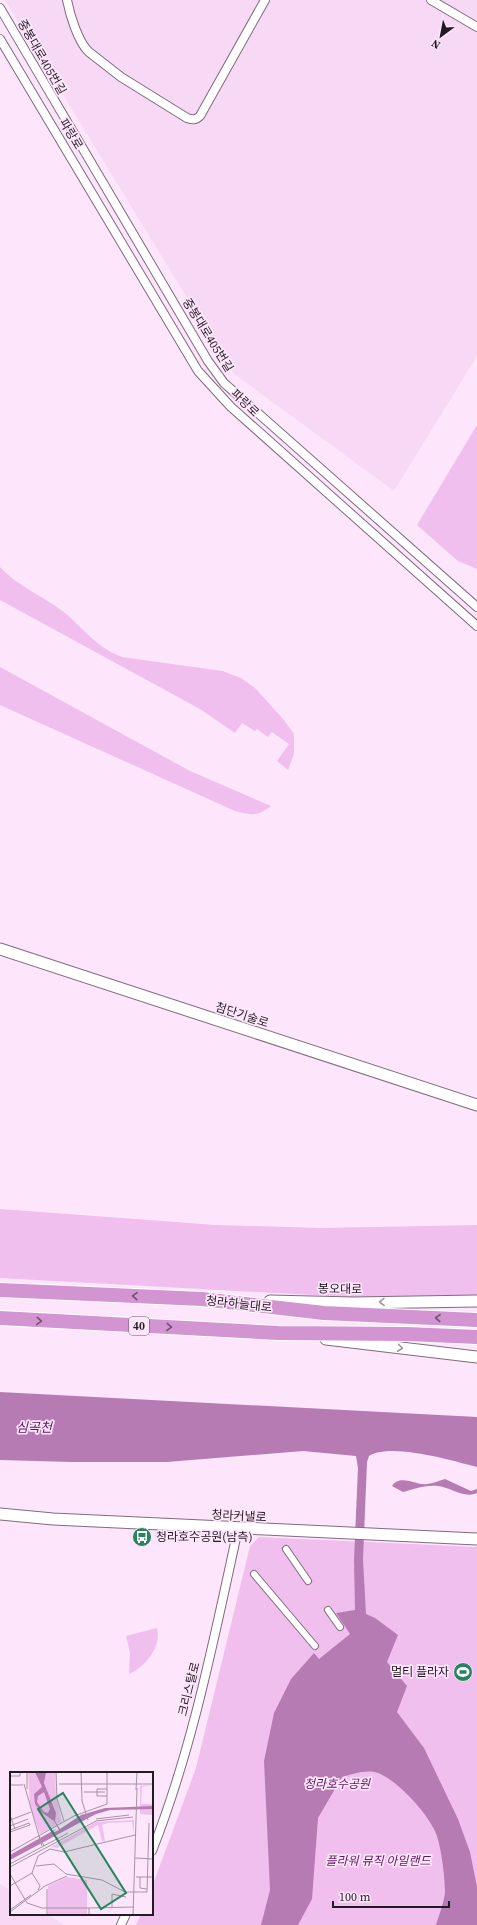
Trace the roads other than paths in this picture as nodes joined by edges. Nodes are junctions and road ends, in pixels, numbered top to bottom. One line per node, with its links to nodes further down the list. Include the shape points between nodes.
1 (67, 0): 2 (street, via 84,48 88,52 121,77 192,120 200,116)
2 (265, 0)
3 (431, 0): 5 (street)
4 (0, 8): 7 (street, 중봉대로405번길, via 208,361 224,383)
5 (477, 27)
6 (0, 39): 8 (street, 파랑로, via 198,371 231,408)
7 (477, 607)
8 (477, 626)
9 (0, 949): 10 (street, 첨단기술로)
10 (477, 1105)
11 (0, 1290): 12 (highway, 청라하늘대로, one-way to 11)
12 (202, 1299): 13 (street, 봉오대로, one-way to 12, via 353,1303); 15 (highway, 청라하늘대로, one-way to 12, via 324,1313)
13 (477, 1301)
14 (0, 1318): 16 (highway, 40, one-way to 16)
15 (477, 1320)
16 (278, 1333): 17 (highway, 40); 18 (street, 40, one-way to 18)
17 (477, 1337)
18 (477, 1357)
19 (0, 1514): 20 (street, 청라커낼로)
20 (238, 1529): 21 (street, 청라커낼로); 28 (street, 크리스탈로, via 189,1740)
21 (477, 1539)
22 (286, 1549): 24 (street)
23 (254, 1574): 27 (street)
24 (308, 1581)
25 (328, 1610): 26 (street)
26 (340, 1627)
27 (315, 1646)
28 (153, 1848)
29 (126, 1915): 30 (street)
30 (121, 1925)

